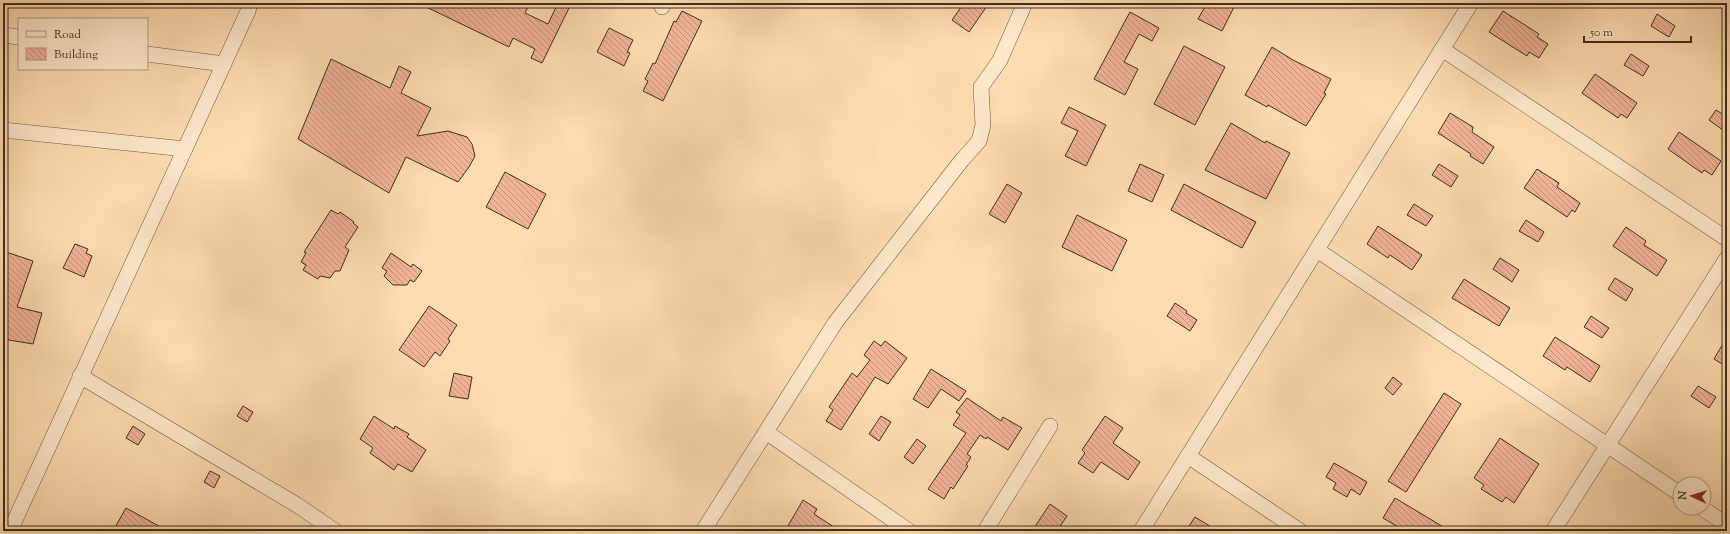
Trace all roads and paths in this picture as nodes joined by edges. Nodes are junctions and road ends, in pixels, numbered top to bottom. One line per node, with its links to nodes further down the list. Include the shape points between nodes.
1 (250, 3): 8 (street)
2 (1025, 3): 16 (street, via 1000,60 981,87 983,125 979,141 835,323)
3 (1471, 3): 6 (street)
4 (3, 35): 5 (street)
5 (18, 37)
6 (1442, 50): 11 (street); 12 (street)
7 (148, 54): 8 (street)
8 (224, 64): 10 (street)
9 (3, 130): 10 (street)
10 (185, 149): 14 (street)
11 (1727, 239)
12 (1317, 250): 17 (street); 18 (street)
13 (1727, 258): 17 (street)
14 (80, 376): 22 (street); 23 (street, via 290,501)
15 (1050, 426): 26 (street)
16 (766, 432): 24 (street); 25 (street)
17 (1607, 445): 19 (street); 29 (street)
18 (1188, 456): 27 (street); 28 (street)
19 (1672, 489)
20 (1712, 515): 21 (street)
21 (1727, 525)
22 (10, 531)
23 (335, 531)
24 (703, 531)
25 (909, 531)
26 (985, 531)
27 (1141, 531)
28 (1300, 531)
29 (1553, 531)

